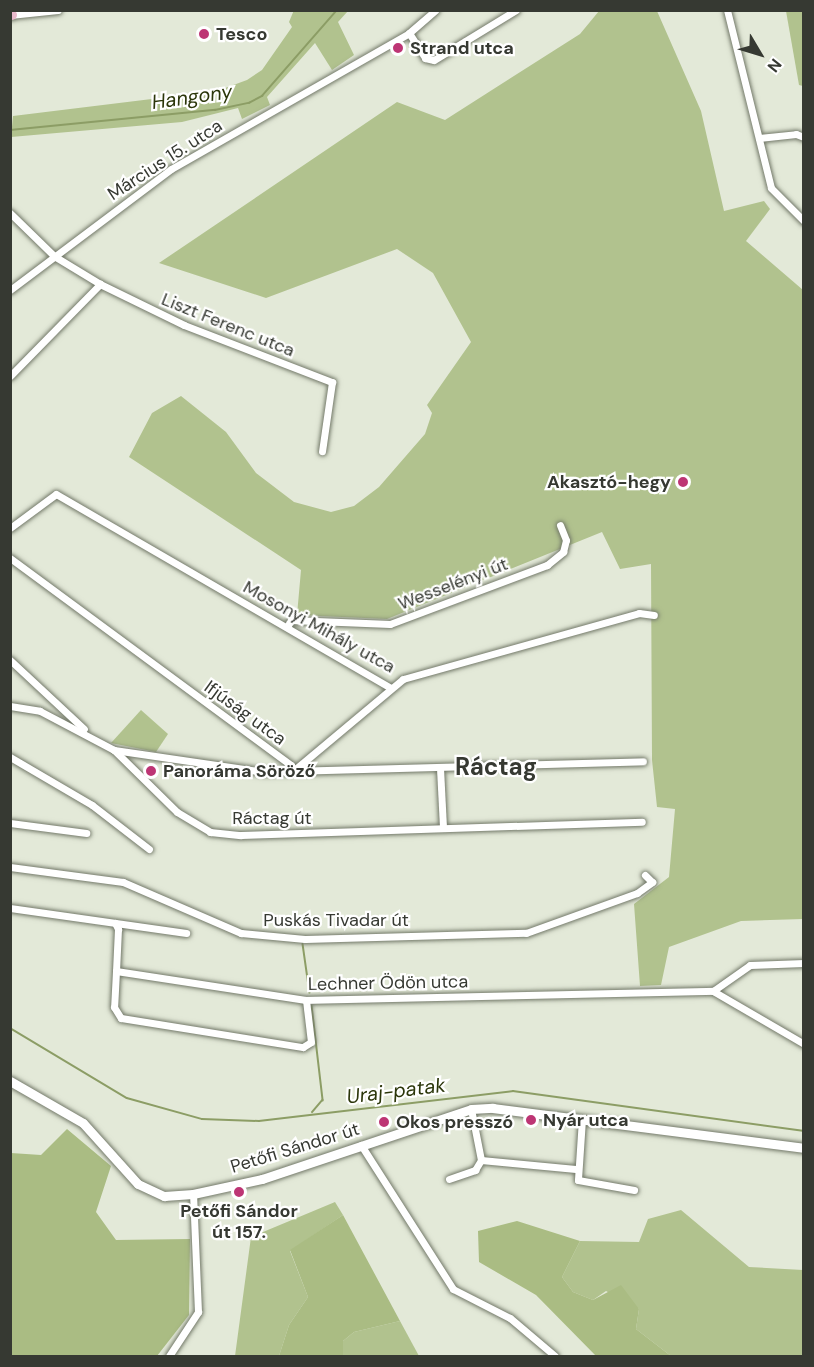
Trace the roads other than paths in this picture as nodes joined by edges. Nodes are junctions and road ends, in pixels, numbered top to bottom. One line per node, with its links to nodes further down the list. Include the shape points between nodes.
1 (57, 10): 5 (street)
2 (435, 10): 6 (street, Március 15. utca)
3 (516, 10): 6 (street, via 434,60 425,58)
4 (727, 10): 8 (street)
5 (11, 15)
6 (409, 33): 11 (street, Március 15. utca, via 171,169)
7 (804, 137): 8 (street, via 796,134)
8 (759, 138): 10 (street, via 771,188)
9 (10, 213): 11 (street, Liszt Ferenc utca)
10 (804, 220)
11 (54, 255): 12 (street, Liszt Ferenc utca); 13 (street, Március 15. utca)
12 (100, 284): 14 (street); 15 (street, Liszt Ferenc utca, via 184,325 332,382)
13 (10, 290)
14 (10, 376)
15 (322, 451)
16 (560, 525): 20 (street, Wesselényi út, via 566,540 563,552 547,565 390,624 291,620)
17 (10, 528): 20 (street, Mosonyi Mihály utca, via 56,494)
18 (10, 558): 29 (street, Ifjúság utca, via 291,765)
19 (654, 615): 22 (street, Mosonyi Mihály utca, via 639,614 415,673)
20 (287, 627): 22 (street, Mosonyi Mihály utca)
21 (10, 660): 24 (street)
22 (390, 688): 29 (street)
23 (10, 706): 24 (street, via 40,711)
24 (93, 737): 25 (street)
25 (114, 750): 29 (street, via 264,772); 32 (street, Ráctag út, via 177,812 210,832 241,835)
26 (10, 758): 34 (street, via 92,805)
27 (643, 761): 28 (street, Ifjúság utca)
28 (440, 768): 29 (street, Ifjúság utca); 32 (street)
29 (293, 771)
30 (642, 822): 32 (street, Ráctag út)
31 (10, 823): 33 (street)
32 (443, 827)
33 (86, 833)
34 (149, 849)
35 (10, 867): 36 (street, Puskás Tivadar út, via 123,882 242,933 305,939 526,933 637,893 652,882)
36 (645, 875)
37 (10, 908): 38 (street)
38 (115, 923): 39 (street); 41 (street)
39 (186, 933)
40 (804, 963): 42 (street, via 750,964)
41 (116, 971): 43 (street, Lechner Ödön utca); 43 (street, via 114,1007 121,1018 303,1047 311,1042)
42 (713, 990): 43 (street, Lechner Ödön utca); 44 (street)
43 (306, 1000)
44 (804, 1044)
45 (10, 1081): 54 (street, Petőfi Sándor út, via 83,1123 143,1188 164,1196)
46 (471, 1109): 47 (street, Petőfi Sándor út); 48 (street, Petőfi Sándor út); 50 (street)
47 (582, 1119): 49 (street, Petőfi Sándor út); 51 (street)
48 (360, 1145): 54 (street, Petőfi Sándor út, via 262,1179); 56 (street, via 453,1289 510,1318)
49 (804, 1148)
50 (481, 1160): 51 (street); 52 (street, via 475,1170)
51 (576, 1169): 53 (street, via 580,1181)
52 (449, 1179)
53 (634, 1190)
54 (193, 1194): 55 (street, via 198,1312)
55 (169, 1356)
56 (555, 1356)

